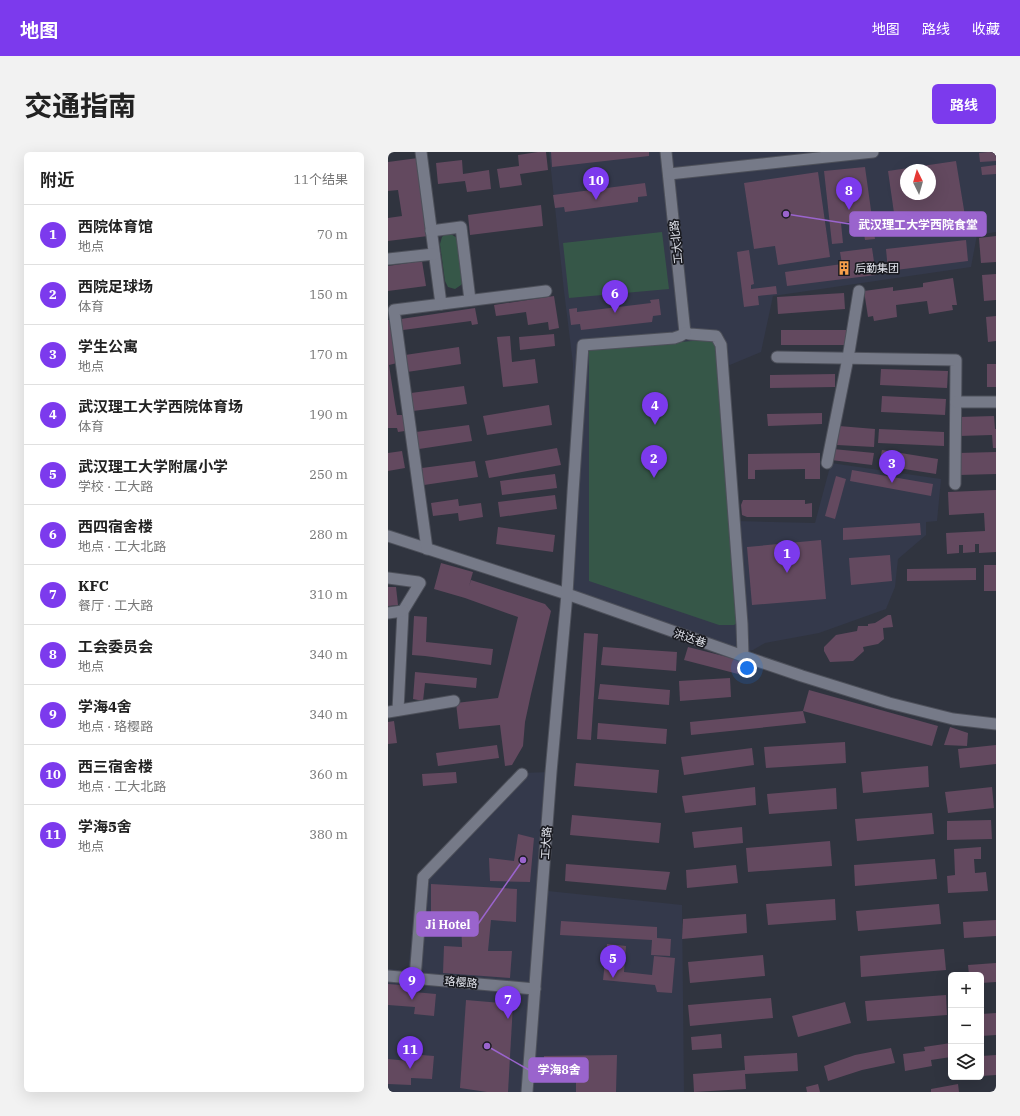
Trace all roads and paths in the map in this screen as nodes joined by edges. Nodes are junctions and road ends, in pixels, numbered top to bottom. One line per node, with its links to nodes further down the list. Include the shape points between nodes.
1 (421, 152): 6 (street)
2 (666, 152): 5 (street, 工大北路)
3 (873, 152): 4 (street)
4 (779, 157): 5 (street)
5 (669, 174): 13 (street, 工大北路)
6 (431, 231): 7 (street); 11 (street, via 461,228)
7 (434, 254): 8 (street); 12 (street)
8 (388, 259)
9 (546, 291): 11 (street)
10 (859, 291): 15 (street)
11 (470, 300): 12 (street)
12 (441, 304): 21 (street, via 394,310)
13 (685, 333): 23 (street, 工大路, via 674,338 583,345); 26 (street, via 716,336 721,345)
14 (777, 357): 15 (street)
15 (848, 358): 16 (street, via 956,360); 18 (street)
16 (956, 402): 17 (street); 19 (street)
17 (996, 402)
18 (827, 463)
19 (955, 484)
20 (388, 536): 21 (street, 洪达巷)
21 (427, 549): 23 (street, 洪达巷)
22 (388, 578): 24 (street, via 420,583)
23 (567, 594): 26 (street, 洪达巷); 33 (street, 工大路)
24 (403, 611): 25 (street); 28 (street)
25 (388, 612)
26 (743, 656): 29 (street, 洪达巷, via 889,703 953,719)
27 (454, 701): 28 (street)
28 (393, 711)
29 (996, 724)
30 (522, 774): 32 (street, via 423,877)
31 (388, 976): 32 (street, 珞樱路)
32 (415, 978): 33 (street, 珞樱路)
33 (535, 989): 34 (street, 工大路)
34 (528, 1092)

